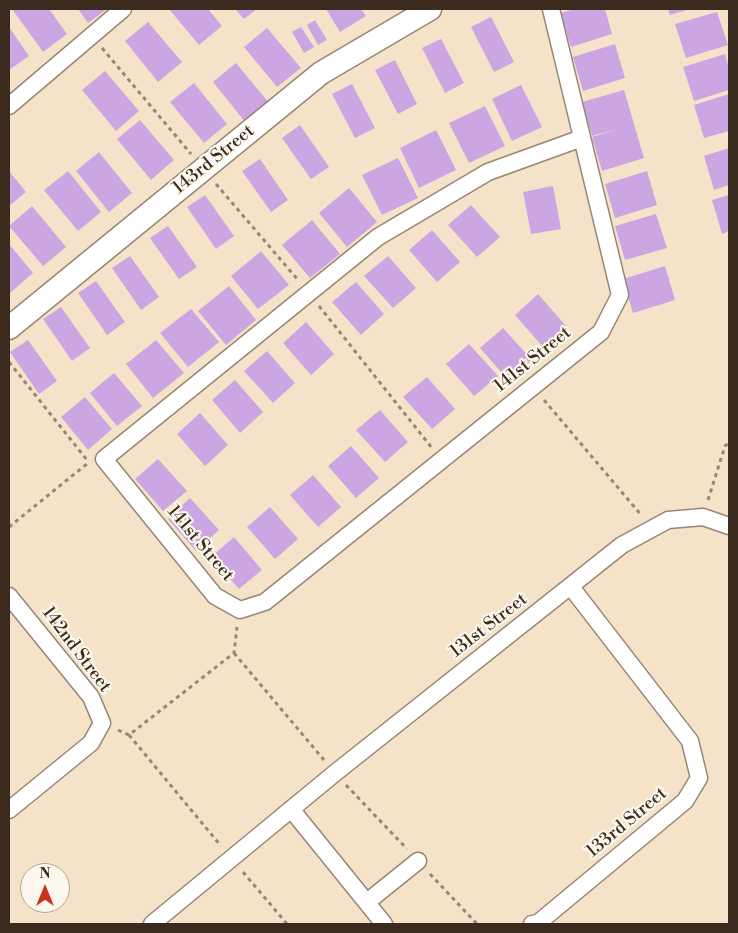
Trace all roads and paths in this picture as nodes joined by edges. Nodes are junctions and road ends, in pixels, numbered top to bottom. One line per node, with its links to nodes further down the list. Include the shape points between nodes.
1 (123, 9): 4 (street)
2 (430, 9): 7 (street, 143rd Street, via 321,73)
3 (551, 9): 6 (street, 141st Street)
4 (91, 36): 5 (street); 7 (path)
5 (9, 106)
6 (582, 138): 8 (street, 141st Street, via 488,172 378,237); 11 (street, 141st Street, via 620,295 601,332)
7 (203, 169): 8 (path); 9 (street, 143rd Street)
8 (309, 293): 13 (path); 20 (street, 141st Street, via 104,459 215,596)
9 (9, 328)
10 (9, 362): 16 (path, via 89,462)
11 (533, 386): 13 (street, 141st Street); 17 (path)
12 (729, 443): 14 (path, via 725,446)
13 (441, 460): 20 (street, 141st Street, via 266,602)
14 (703, 517): 15 (street, 131st Street); 17 (street, 131st Street, via 668,520)
15 (729, 526)
16 (9, 527)
17 (652, 529): 18 (street, 131st Street, via 622,545)
18 (571, 587): 24 (street, 131st Street); 34 (street, 133rd Street, via 690,742 699,778 685,801)
19 (9, 596): 22 (street, 142nd Street, via 91,697)
20 (240, 610): 21 (path)
21 (234, 653): 23 (path); 24 (path)
22 (102, 723): 23 (path); 26 (street, 142nd Street, via 91,743)
23 (129, 735): 27 (path)
24 (335, 773): 25 (street, 131st Street); 28 (path)
25 (291, 809): 27 (street, 131st Street); 29 (street)
26 (9, 810)
27 (232, 858): 30 (street, 131st Street); 31 (path)
28 (418, 861): 29 (street); 33 (path)
29 (367, 902): 32 (street)
30 (152, 924)
31 (287, 924)
32 (384, 924)
33 (477, 924)
34 (532, 924)

